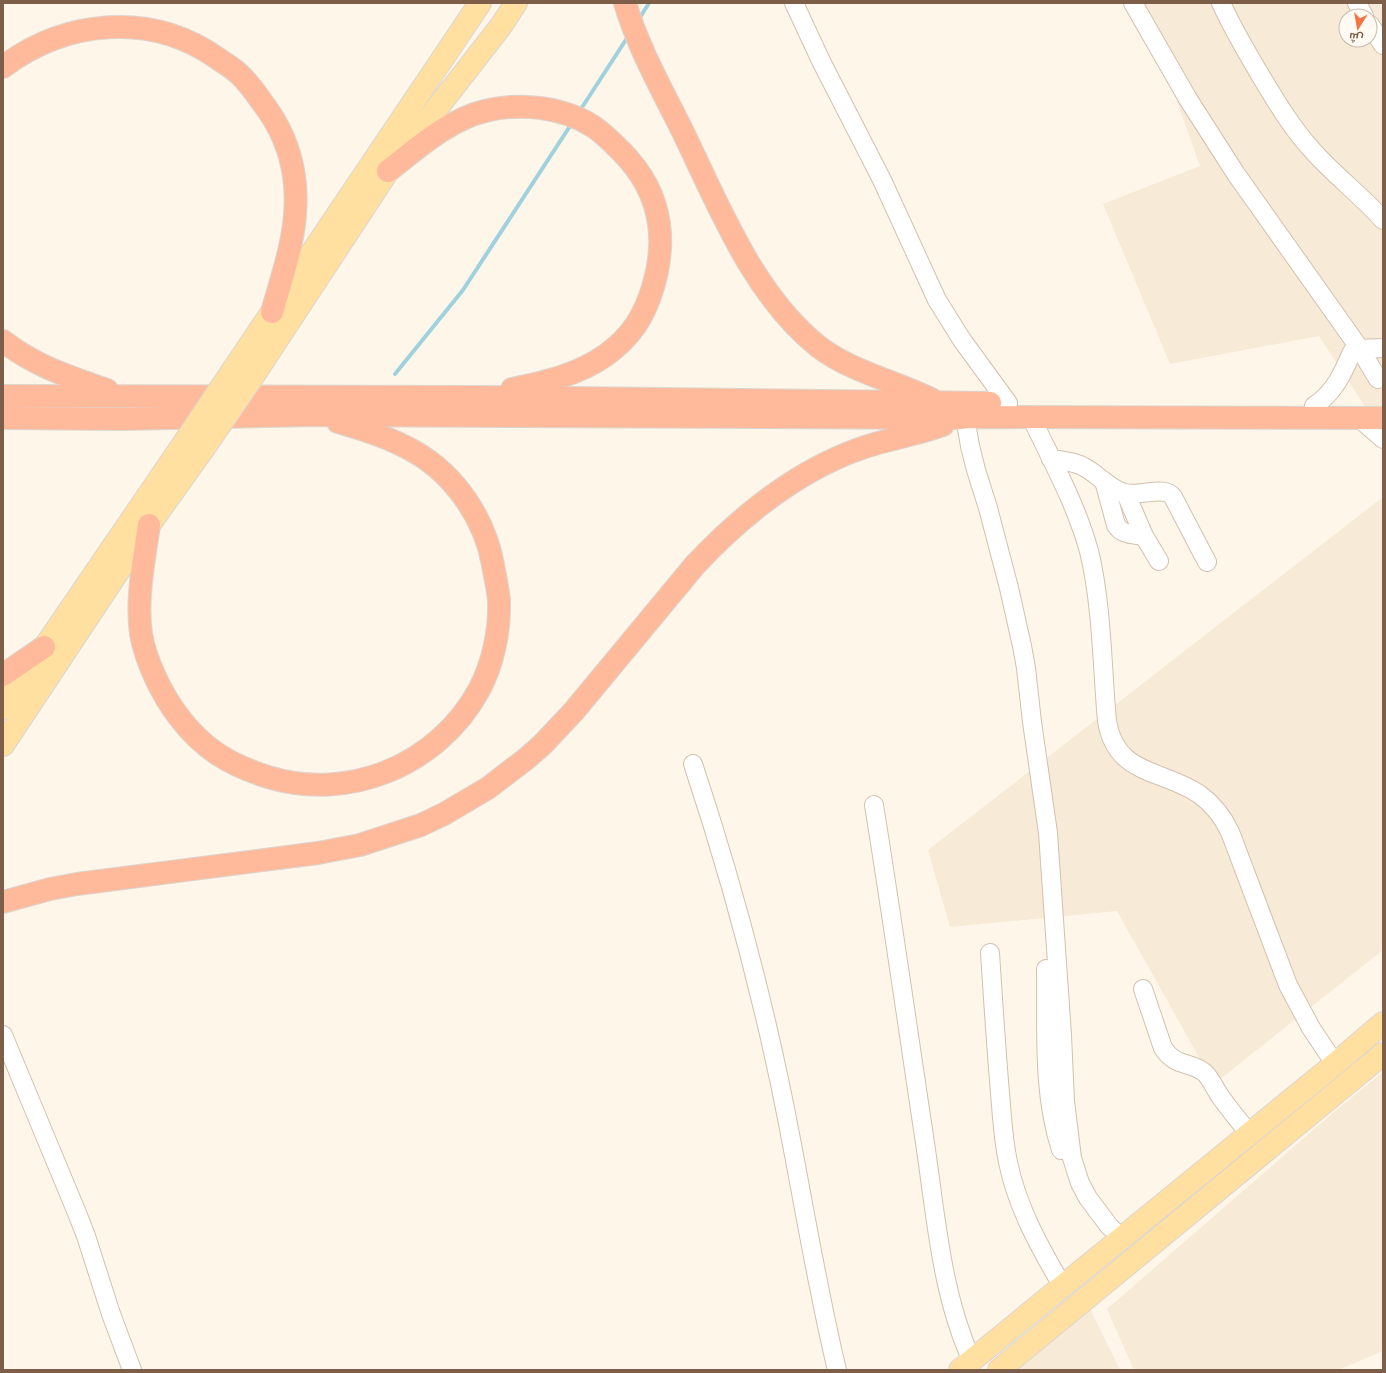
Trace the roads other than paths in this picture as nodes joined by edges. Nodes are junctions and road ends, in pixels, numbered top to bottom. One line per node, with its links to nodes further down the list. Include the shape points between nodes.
1 (480, 3): 10 (main road)
2 (516, 3): 8 (main road)
3 (625, 3): 19 (highway, via 648,61 744,256 784,312 808,338 835,357)
4 (794, 3): 20 (street, via 882,180 937,300 962,340)
5 (1133, 3): 12 (street, via 1188,99 1232,168)
6 (1221, 3): 9 (street, via 1234,32 1296,131 1328,167 1359,194)
7 (3, 68): 10 (highway, via 30,49 62,35 113,27 149,30 187,40 238,73 277,124 288,146 294,175 294,231)
8 (388, 171): 14 (main road); 18 (highway, via 432,137 466,117 505,107 525,107 562,113 593,126 636,167 644,179 659,224 660,255 656,278 639,321 624,340 583,369 556,380)
9 (1383, 220)
10 (272, 312): 14 (main road)
11 (3, 341): 16 (highway, via 26,357 54,371)
12 (1360, 348): 13 (street); 15 (street); 21 (street, via 1352,352 1334,388)
13 (1383, 348)
14 (243, 374): 30 (main road, bridge)
15 (1378, 379)
16 (123, 395): 17 (highway); 18 (highway)
17 (3, 396)
18 (478, 397): 19 (highway)
19 (938, 403): 20 (highway)
20 (1008, 403): 21 (highway)
21 (1314, 406): 22 (highway)
22 (1383, 407)
23 (314, 415): 24 (highway, via 122,419); 25 (highway); 34 (highway, via 371,432 414,451 432,463 468,502 488,546 499,602 495,640 486,674 480,689 459,718 434,744 418,755 370,778 317,785 282,781 248,771 229,762 198,740 164,697 142,635 140,592)
24 (3, 418)
25 (963, 418): 26 (highway); 45 (highway, via 843,455 809,472 761,504 714,544 694,565 574,711 543,744 508,774 444,814 421,825 360,845 318,853 77,884); 53 (street, via 1009,588 1026,668 1050,854 1067,1123 1072,1158)
26 (1031, 418): 27 (highway); 31 (street)
27 (1359, 418): 28 (highway); 29 (street)
28 (1383, 418)
29 (1383, 439)
30 (195, 444): 34 (main road); 38 (main road)
31 (1051, 459): 32 (street, via 1082,466); 51 (street, via 1078,518 1093,570 1107,721 1111,738 1121,754 1135,766 1199,794 1225,821 1288,984 1311,1028)
32 (1104, 481): 33 (street); 35 (street, via 1116,525 1126,534)
33 (1126, 494): 35 (street); 37 (street, via 1171,494)
34 (149, 525): 41 (main road)
35 (1144, 536): 36 (street)
36 (1159, 561)
37 (1207, 562)
38 (44, 648): 39 (highway); 40 (main road)
39 (3, 675)
40 (3, 708)
41 (3, 745)
42 (693, 764): 58 (street, via 731,883 756,978)
43 (874, 805): 56 (street, via 942,1256)
44 (1041, 893): 53 (street, via 1050,1100 1056,1133 1066,1164)
45 (3, 902)
46 (990, 953): 55 (street, via 996,1049 1008,1162 1024,1212)
47 (1142, 988): 52 (street, via 1163,1048 1176,1061 1206,1074)
48 (1383, 1023): 51 (main road)
49 (3, 1035): 57 (street, via 80,1218)
50 (1383, 1054): 59 (main road)
51 (1335, 1064): 52 (main road)
52 (1248, 1133): 54 (main road)
53 (1080, 1183): 54 (street, via 1098,1212)
54 (1122, 1238): 55 (main road)
55 (1063, 1287): 56 (main road)
56 (966, 1365)
57 (132, 1370)
58 (837, 1370)
59 (999, 1370)

